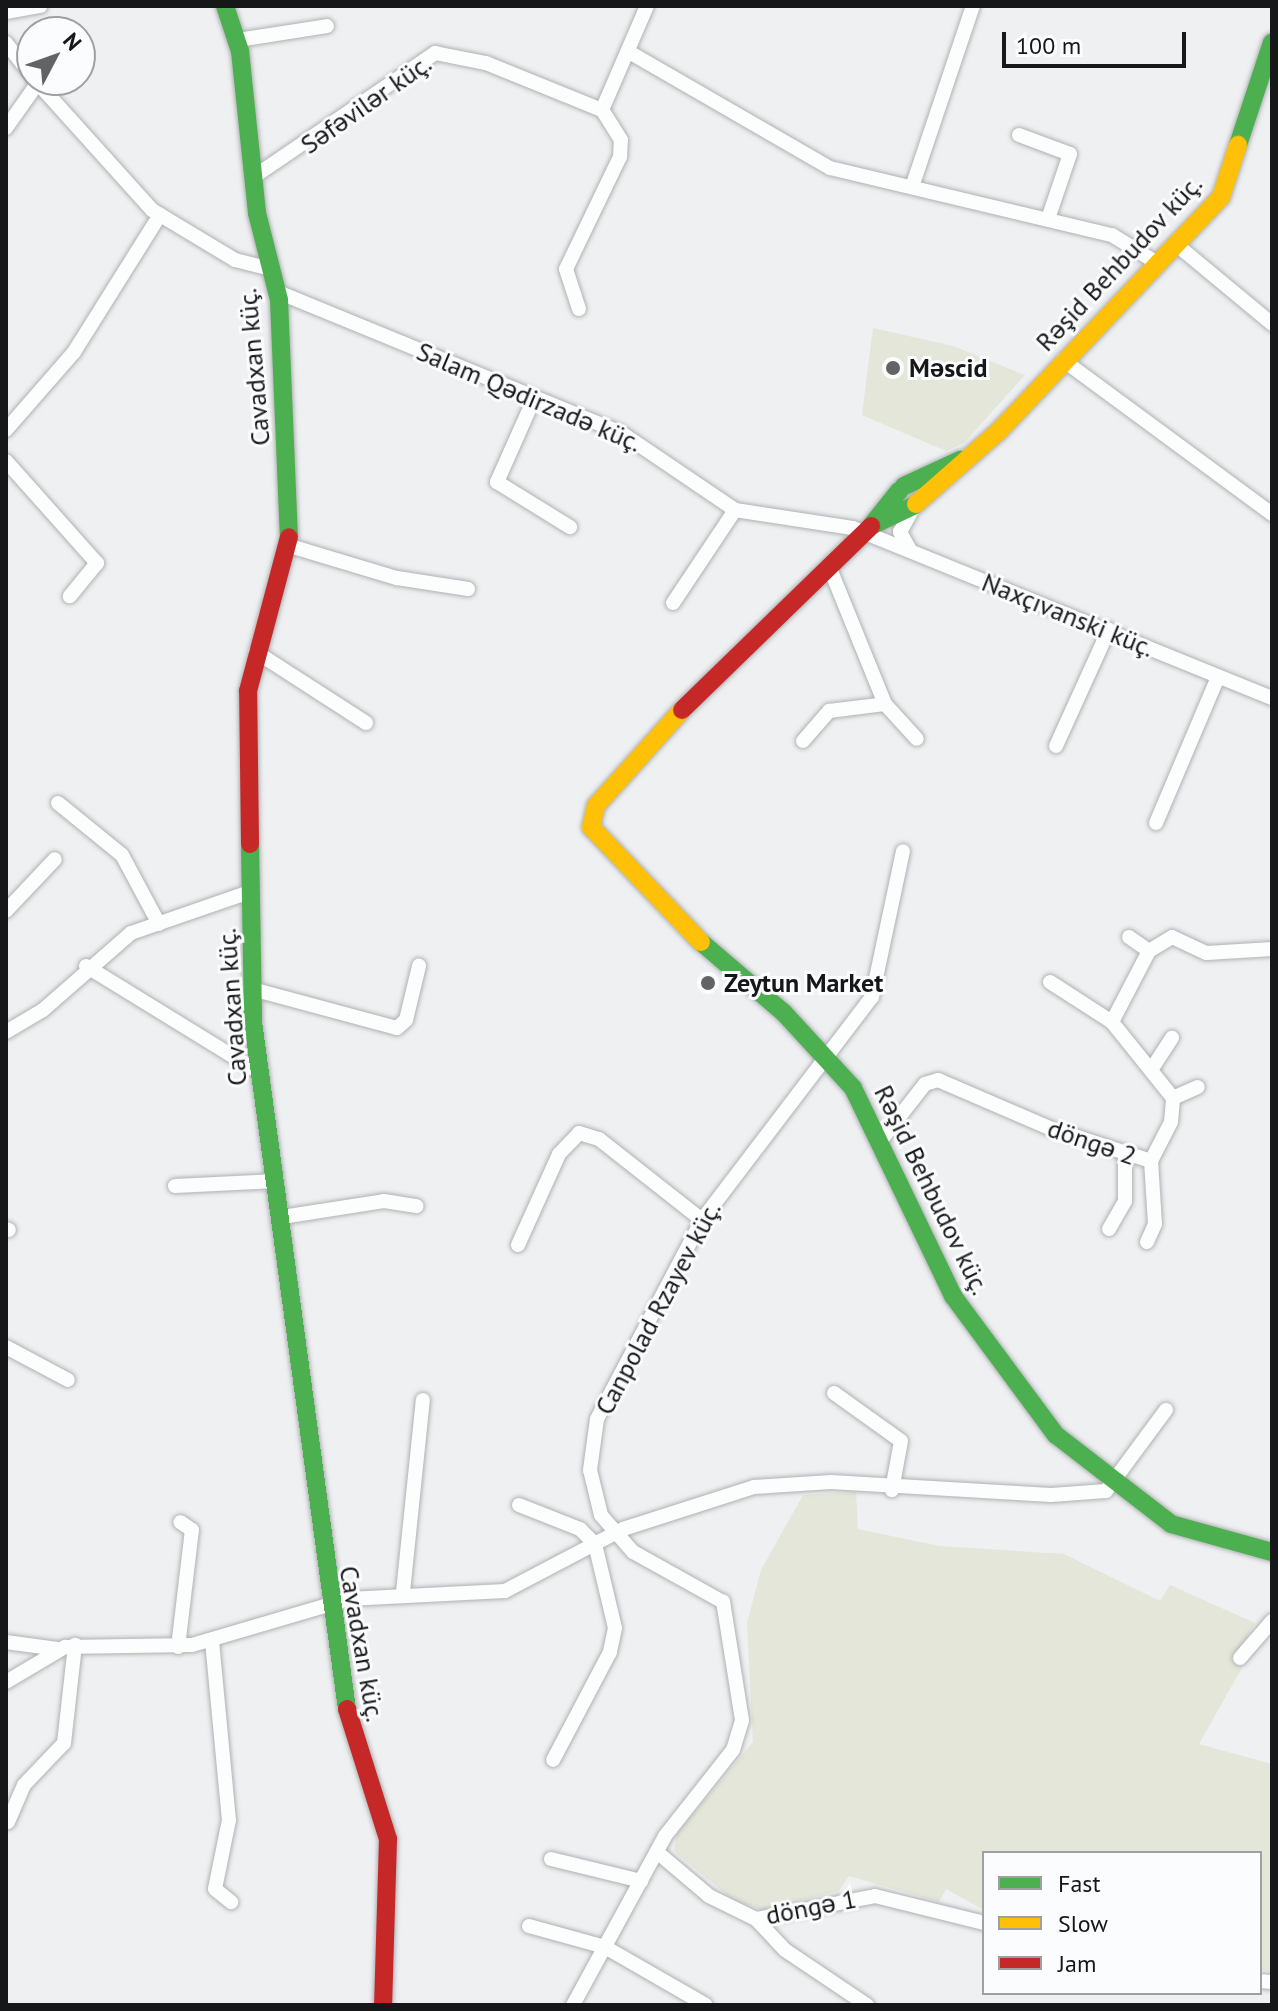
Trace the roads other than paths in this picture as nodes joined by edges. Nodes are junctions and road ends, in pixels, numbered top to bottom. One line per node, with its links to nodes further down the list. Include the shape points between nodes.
1 (40, 6): 5 (street)
2 (225, 6): 7 (street, Cavadxan küç.)
3 (647, 6): 9 (street)
4 (973, 6): 17 (street)
5 (6, 12)
6 (327, 26): 7 (street)
7 (238, 40): 16 (street, Cavadxan küç.)
8 (1272, 42): 10 (street, Rəşid Behbudov küç.)
9 (629, 52): 13 (street); 17 (street, via 801,156)
10 (1267, 76): 20 (street, Rəşid Behbudov küç., via 1229,183)
11 (25, 96): 14 (street)
12 (50, 96): 18 (street)
13 (602, 110): 16 (street, Səfəvilər küç., via 486,63 435,53); 24 (street, via 621,140 620,157 566,269)
14 (6, 128)
15 (1019, 135): 19 (street, via 1070,154)
16 (252, 178): 22 (street, Cavadxan küç.)
17 (912, 187): 19 (street)
18 (160, 215): 22 (street, via 235,260); 28 (street, via 74,352)
19 (1048, 219): 21 (street, via 1132,243)
20 (1177, 245): 21 (street, Rəşid Behbudov küç.); 25 (street)
21 (1157, 263): 26 (street, Rəşid Behbudov küç.)
22 (272, 269): 23 (street, Cavadxan küç.)
23 (278, 292): 27 (street, Salam Qədirzadə küç.); 37 (street, Cavadxan küç.)
24 (579, 309)
25 (1272, 324)
26 (1063, 360): 29 (street, Rəşid Behbudov küç.); 34 (street)
27 (533, 401): 33 (street, Salam Qədirzadə küç., via 638,441); 35 (street, via 497,482)
28 (6, 430)
29 (978, 451): 31 (street); 32 (street, Rəşid Behbudov küç.)
30 (6, 461): 41 (street, via 97,563)
31 (902, 488): 32 (street, via 919,492); 36 (street, Rəşid Behbudov küç.)
32 (915, 505): 36 (street, Rəşid Behbudov küç.); 38 (street, via 900,532)
33 (735, 510): 36 (street, Salam Qədirzadə küç.); 42 (street)
34 (1272, 514)
35 (570, 527)
36 (868, 530): 38 (street, Naxçıvanski küç.); 39 (street, Rəşid Behbudov küç.)
37 (290, 546): 40 (street, via 397,578); 44 (street, Cavadxan küç.)
38 (916, 555): 43 (street, Naxçıvanski küç.)
39 (831, 571): 47 (street); 69 (street, Rəşid Behbudov küç., via 665,725 596,806 591,827 658,905)
40 (468, 589)
41 (70, 596)
42 (673, 603)
43 (1109, 629): 45 (street, Naxçıvanski küç.); 51 (street)
44 (256, 652): 48 (street); 56 (street, Cavadxan küç., via 247,727)
45 (1218, 677): 46 (street, Naxçıvanski küç.); 53 (street)
46 (1272, 698)
47 (885, 704): 49 (street); 50 (street, via 829,711)
48 (366, 723)
49 (917, 739)
50 (803, 741)
51 (1056, 746)
52 (58, 803): 58 (street, via 122,855)
53 (1156, 823)
54 (903, 851): 69 (street, Canpolad Rzayev küç., via 872,997)
55 (55, 859): 57 (street)
56 (252, 891): 58 (street); 65 (street, Cavadxan küç.)
57 (6, 911)
58 (159, 924): 62 (street, via 131,933)
59 (1129, 937): 61 (street)
60 (1272, 949): 61 (street, via 1207,953 1172,937)
61 (1149, 951): 66 (street)
62 (86, 966): 67 (street, via 43,1010); 71 (street)
63 (419, 966): 65 (street, via 406,1020 397,1028)
64 (1050, 982): 66 (street)
65 (252, 989): 71 (street, Cavadxan küç.)
66 (1112, 1022): 70 (street)
67 (6, 1032)
68 (1172, 1038): 70 (street)
69 (827, 1058): 74 (street, Rəşid Behbudov küç.); 81 (street, Canpolad Rzayev küç.)
70 (1153, 1067): 73 (street)
71 (260, 1073): 77 (street, Cavadxan küç.)
72 (1198, 1087): 73 (street)
73 (1173, 1098): 76 (street, döngə 2, via 1171,1122)
74 (882, 1139): 75 (street, döngə 2, via 925,1084 938,1080); 90 (street, Rəşid Behbudov küç., via 971,1326 1056,1435)
75 (1125, 1156): 76 (street, döngə 2); 82 (street, via 1125,1201)
76 (1151, 1161): 83 (street, via 1155,1224)
77 (277, 1181): 78 (street); 80 (street, Cavadxan küç.)
78 (175, 1186)
79 (417, 1206): 80 (street, via 384,1201)
80 (282, 1217): 98 (street, Cavadxan küç.)
81 (702, 1220): 84 (street, via 599,1139 579,1133 559,1154); 94 (street, Canpolad Rzayev küç., via 597,1419 592,1490)
82 (1109, 1229)
83 (1147, 1242)
84 (518, 1245)
85 (6, 1347): 86 (street)
86 (68, 1380)
87 (834, 1393): 91 (street, via 901,1441)
88 (423, 1400): 97 (street)
89 (1166, 1410): 90 (street)
90 (1116, 1487): 91 (street, via 1051,1495); 96 (street, Rəşid Behbudov küç., via 1185,1531)
91 (892, 1490): 94 (street, via 831,1482 754,1487)
92 (519, 1505): 95 (street, via 580,1529)
93 (180, 1522): 103 (street, via 192,1530)
94 (614, 1533): 95 (street); 109 (street, Canpolad Rzayev küç., via 645,1560 723,1602 741,1695 738,1740)
95 (595, 1544): 97 (street, via 505,1591); 107 (street, via 614,1641)
96 (1272, 1552)
97 (403, 1592): 98 (street)
98 (327, 1604): 100 (street); 117 (street, Cavadxan küç., via 355,1753 388,1839)
99 (1272, 1621): 105 (street)
100 (212, 1641): 103 (street); 112 (street, via 229,1820 215,1889)
101 (6, 1642): 104 (street)
102 (75, 1645): 103 (street); 104 (street); 108 (street, via 64,1743 24,1785)
103 (178, 1647)
104 (58, 1649): 106 (street)
105 (1240, 1658)
106 (6, 1682)
107 (553, 1760)
108 (8, 1822)
109 (657, 1852): 111 (street, Canpolad Rzayev küç.); 113 (street, döngə 1, via 709,1896)
110 (551, 1859): 111 (street)
111 (641, 1881): 116 (street, Canpolad Rzayev küç.)
112 (231, 1902)
113 (756, 1919): 114 (street, döngə 1, via 875,1896); 120 (street, via 785,1950)
114 (982, 1923)
115 (529, 1926): 116 (street)
116 (605, 1947): 118 (street, Canpolad Rzayev küç.); 119 (street)
117 (383, 2005)
118 (573, 2005)
119 (706, 2005)
120 (867, 2005)

